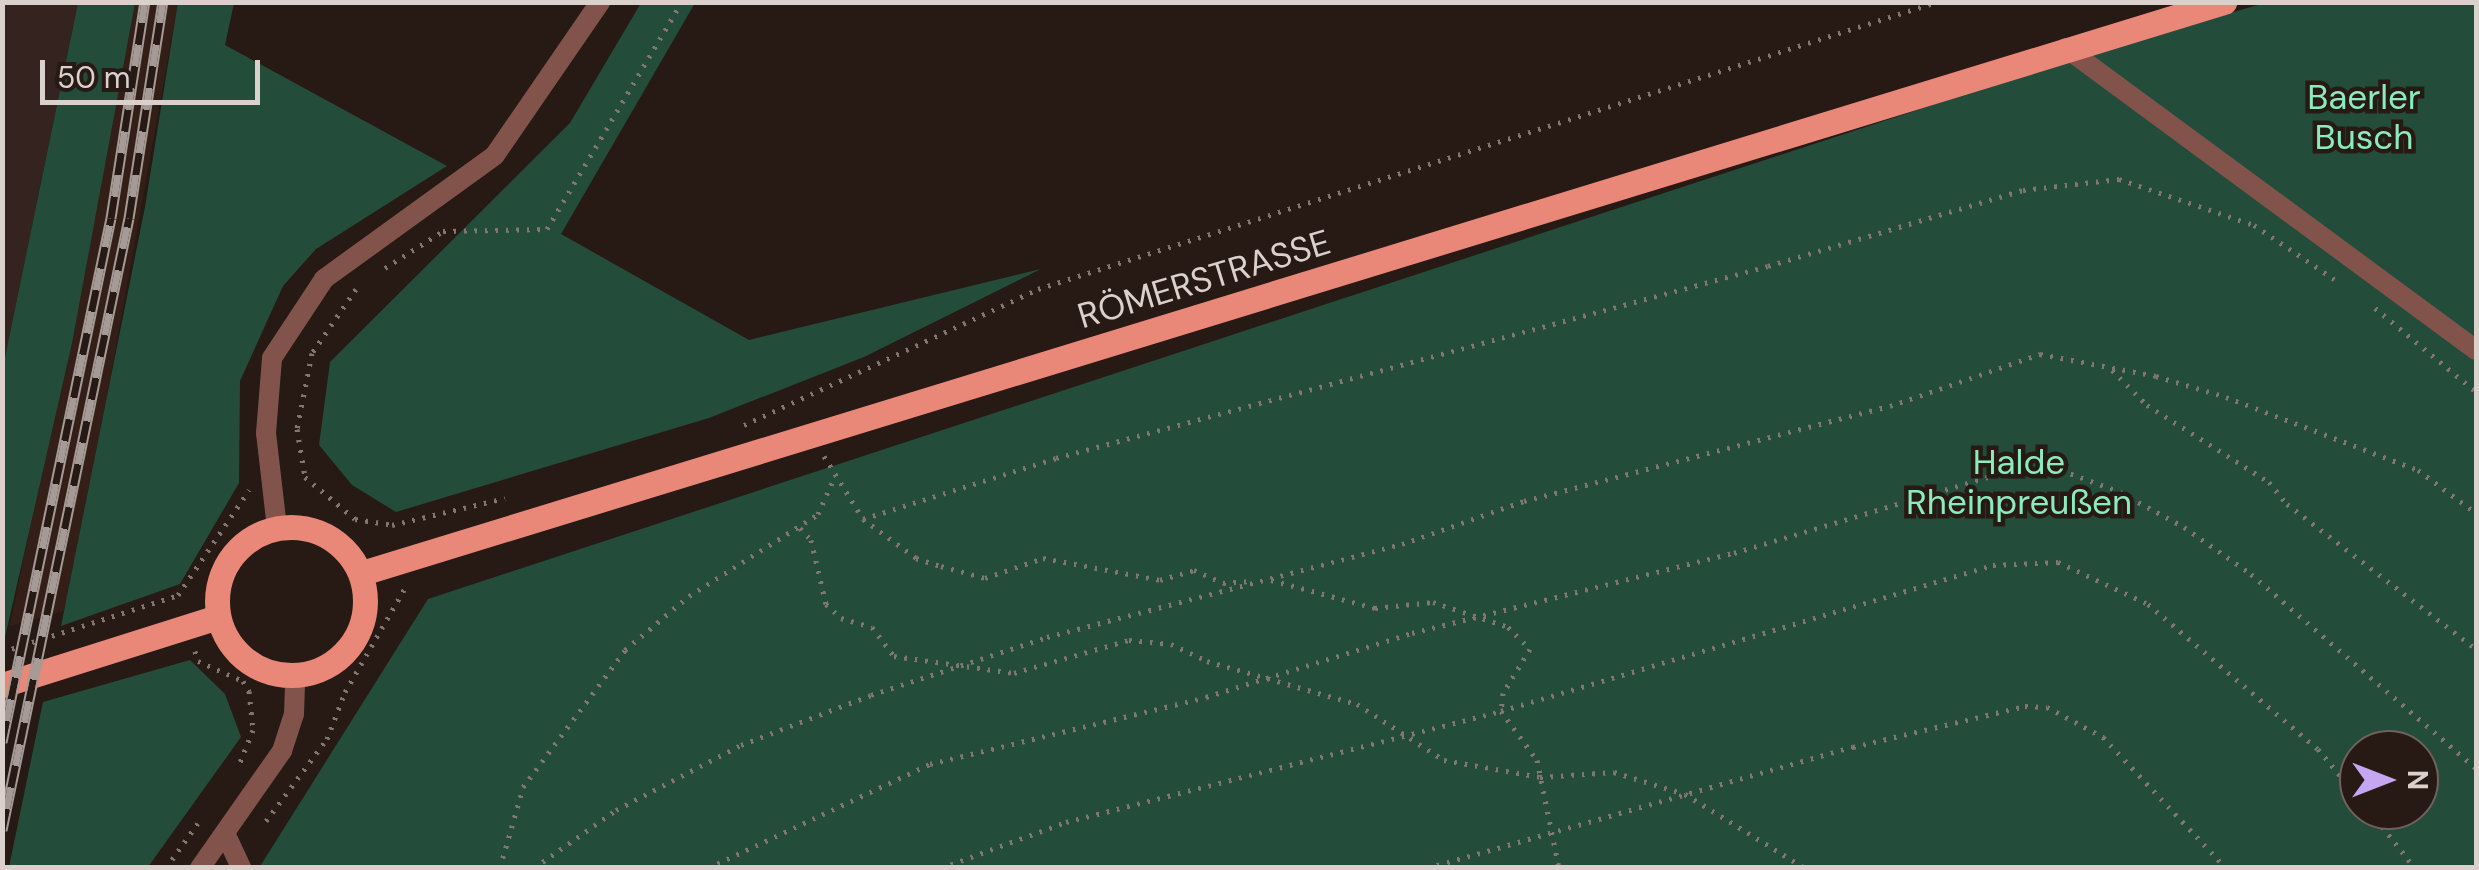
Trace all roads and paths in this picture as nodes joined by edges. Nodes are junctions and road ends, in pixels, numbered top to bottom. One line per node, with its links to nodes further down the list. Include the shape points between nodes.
1 (600, 2): 17 (street, via 495,154 324,279 272,358 266,433)
2 (682, 2): 6 (path, via 547,230 443,231)
3 (1937, 2): 13 (path, via 1038,289)
4 (2224, 2): 5 (main road, RÖMERSTRASSE)
5 (2066, 48): 10 (street); 14 (main road, RÖMERSTRASSE)
6 (374, 276)
7 (2344, 284): 20 (path, via 2254,224 2119,179 2022,190 1768,266 1056,458)
8 (360, 285): 16 (path, via 312,352 297,429)
9 (2370, 304): 12 (path)
10 (2476, 350)
11 (2110, 368): 19 (path, via 2226,397 2418,470); 26 (path, via 2040,354 1890,406 1524,501 1402,544); 31 (path, via 2147,405 2269,482 2286,504)
12 (2476, 392)
13 (742, 426)
14 (813, 437): 15 (path); 24 (main road, RÖMERSTRASSE)
15 (835, 476): 20 (path); 23 (path, via 818,514)
16 (305, 477): 17 (path); 21 (path, via 355,518)
17 (272, 484): 22 (street); 27 (path, via 241,495)
18 (523, 494): 21 (path)
19 (2476, 513)
20 (863, 519): 26 (path, via 916,558 985,578 1044,558 1160,580 1194,570 1223,583)
21 (392, 525): 24 (path)
22 (277, 528): 25 (main road, via 319,532 337,542); 28 (main road, via 236,550 223,571)
23 (800, 528): 33 (path, via 811,540 826,604 842,618 872,627 894,656); 51 (path, via 689,596 625,650 524,787)
24 (400, 565): 25 (main road, RÖMERSTRASSE); 48 (path, via 406,591 345,692 327,739)
25 (362, 574): 34 (main road, via 366,600 353,643 317,672)
26 (1266, 579): 29 (path, via 1375,608 1433,602); 33 (path)
27 (178, 595): 30 (path); 32 (path)
28 (218, 617): 30 (main road); 34 (main road, via 238,654 274,674)
29 (1470, 618): 35 (path); 37 (path, via 1508,627 1530,649 1502,694); 39 (path, via 1734,553 2001,473 2061,470 2120,492 2252,574)
30 (187, 627): 36 (main road); 40 (path, via 198,660 243,681 249,691 253,730)
31 (2476, 648)
32 (2, 652)
33 (965, 664): 35 (path, via 1014,673 1129,640 1171,644); 52 (path, via 741,745 616,810)
34 (294, 676): 47 (street, via 294,714 282,751)
35 (1267, 678): 38 (path, via 1357,704); 53 (path, via 930,764)
36 (2, 685)
37 (1501, 712): 38 (path); 41 (path, via 1993,564 2058,562 2148,604); 42 (path, via 1537,760)
38 (1407, 736): 42 (path, via 1444,760); 54 (path, via 1066,822)
39 (2476, 768)
40 (235, 771)
41 (2339, 774)
42 (1540, 777): 43 (path, via 1614,772); 46 (path)
43 (1686, 794): 46 (path); 57 (path); 58 (path, via 1990,713 2047,708 2103,737)
44 (204, 814): 49 (path)
45 (2386, 830): 59 (path)
46 (1554, 831): 55 (path); 56 (path)
47 (225, 833): 48 (street); 50 (street)
48 (239, 863)
49 (166, 868)
50 (200, 868)
51 (500, 868)
52 (534, 868)
53 (708, 868)
54 (940, 868)
55 (1427, 868)
56 (1560, 868)
57 (1805, 868)
58 (2226, 868)
59 (2415, 868)

